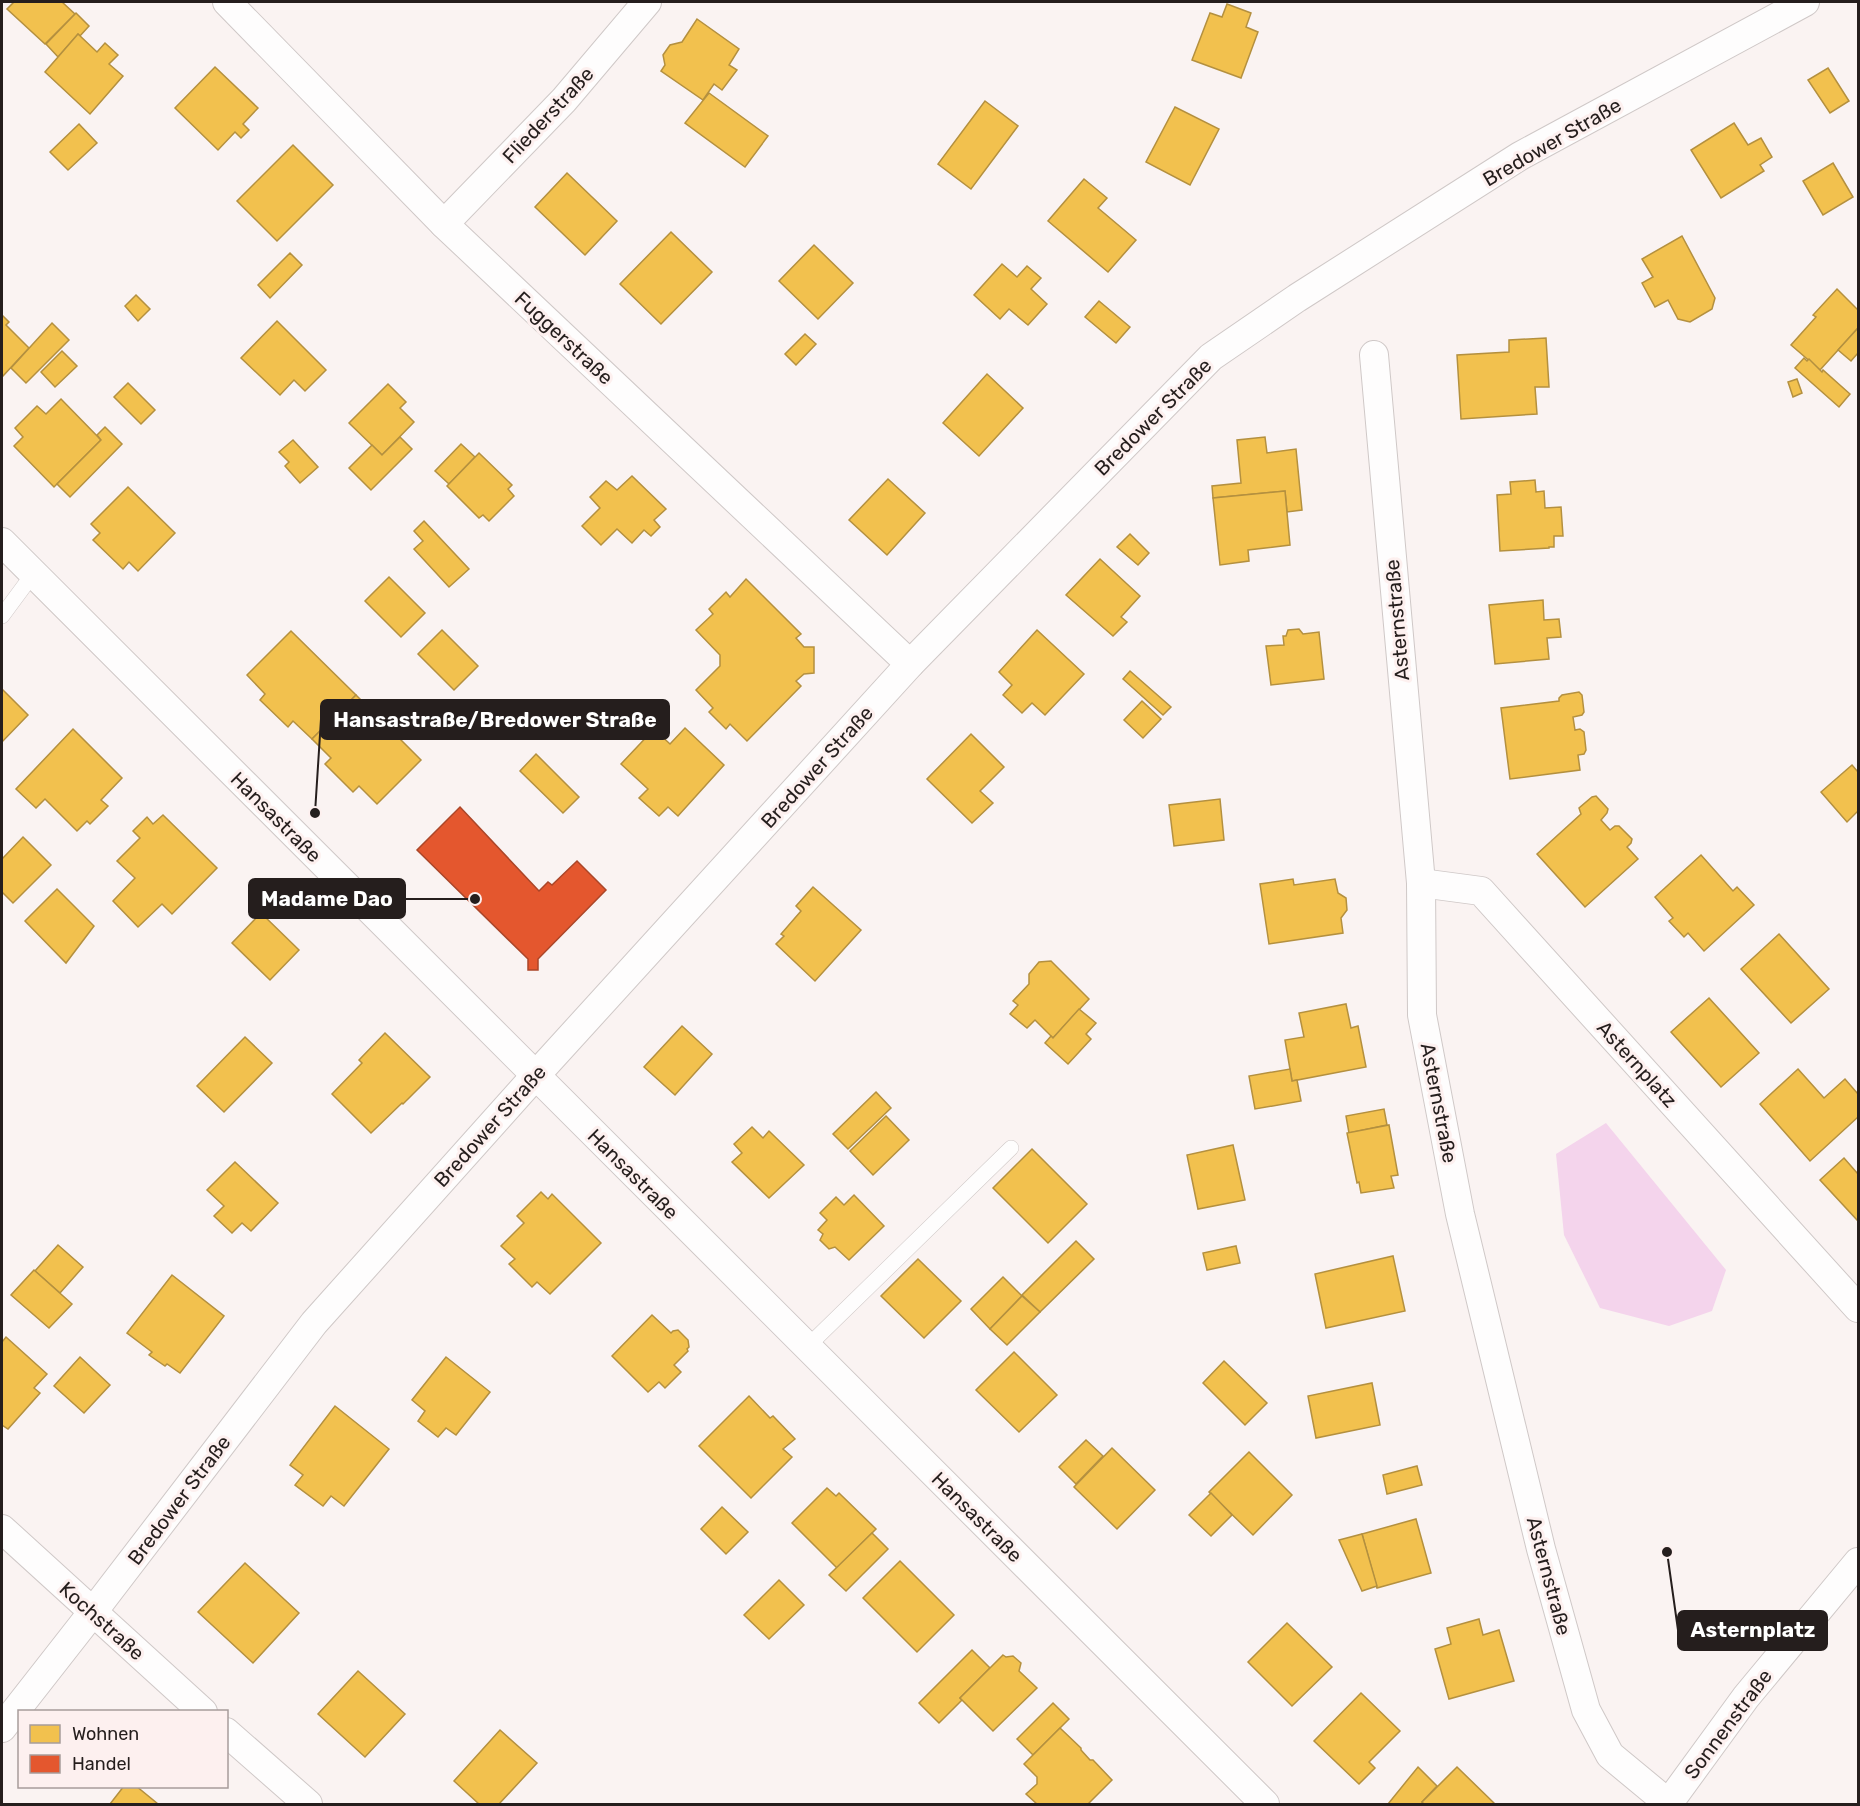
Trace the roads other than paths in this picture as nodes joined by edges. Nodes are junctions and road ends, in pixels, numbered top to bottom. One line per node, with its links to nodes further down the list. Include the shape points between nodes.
1 (227, 2): 4 (street, Fuggerstraße)
2 (647, 2): 4 (street, Fliederstraße, via 564,100)
3 (1804, 2): 9 (street, Bredower Straße, via 1520,156 1296,298 1211,357)
4 (444, 224): 9 (street, Fuggerstraße)
5 (1374, 355): 10 (street, Asternstraße)
6 (2, 542): 7 (street, Hansastraße)
7 (33, 574): 8 (lane); 11 (street, Hansastraße)
8 (2, 616)
9 (910, 664): 11 (street, Bredower Straße)
10 (1421, 883): 13 (street, Asternplatz, via 1481,891); 23 (street, Asternstraße, via 1422,1014 1460,1214 1541,1549 1586,1710 1610,1755)
11 (535, 1076): 14 (street, Hansastraße); 17 (street, Bredower Straße, via 314,1323)
12 (1011, 1148): 14 (lane)
13 (1858, 1308)
14 (807, 1347): 22 (street, Hansastraße)
15 (2, 1529): 17 (street, Kochstraße)
16 (1858, 1562): 23 (street, Sonnenstraße, via 1746,1697)
17 (92, 1612): 18 (street, Kochstraße); 19 (street, Bredower Straße)
18 (201, 1710)
19 (2, 1728)
20 (228, 1734): 21 (street)
21 (308, 1804)
22 (1265, 1804)
23 (1668, 1804)

